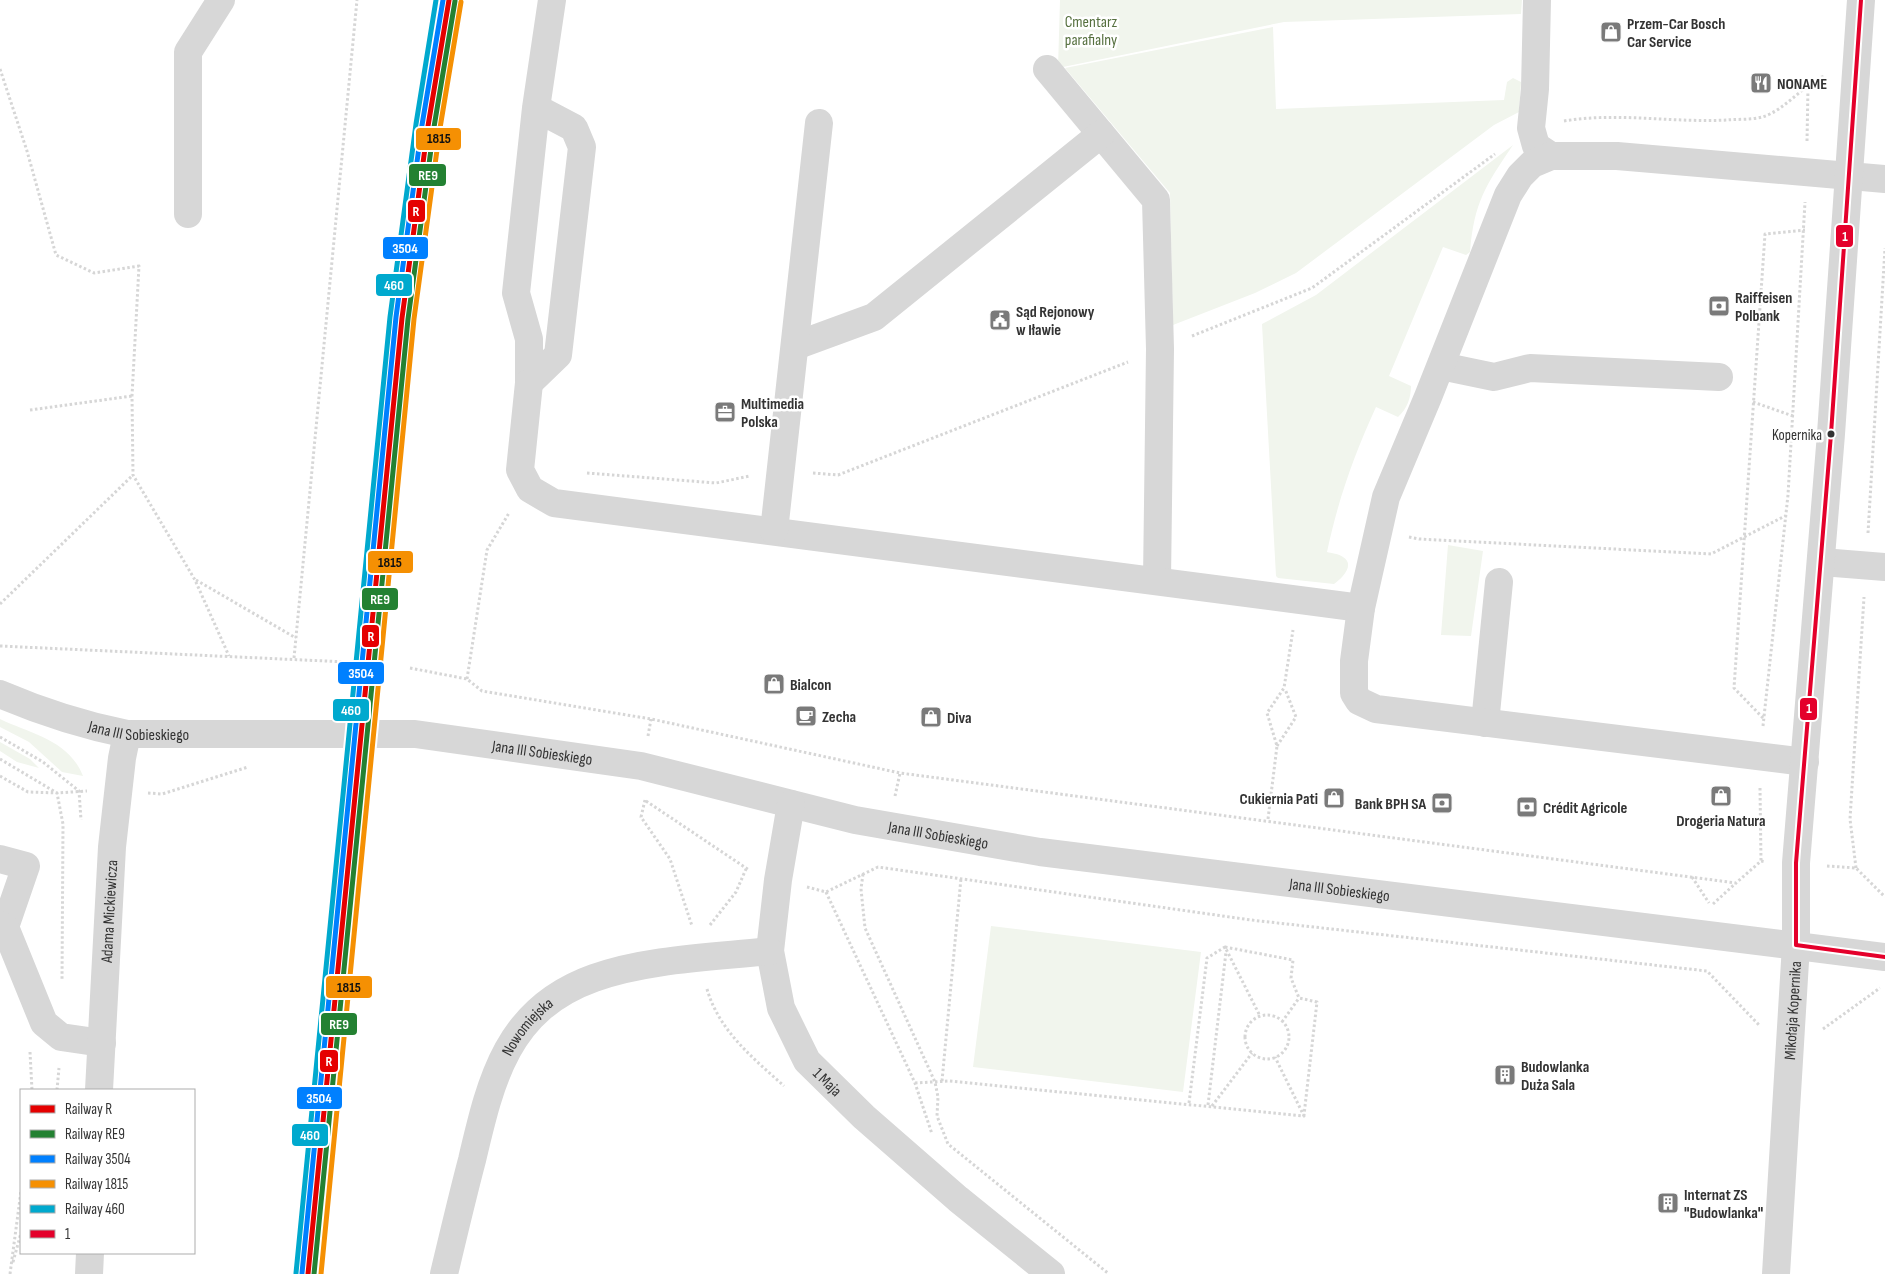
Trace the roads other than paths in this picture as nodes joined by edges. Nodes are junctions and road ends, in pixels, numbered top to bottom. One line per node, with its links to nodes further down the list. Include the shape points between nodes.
1 (221, 0): 12 (street, via 188,52)
2 (552, 0): 6 (street)
3 (1537, 0): 9 (street, via 1531,128 1536,146)
4 (1861, 0): 10 (street, Mikołaja Kopernika)
5 (1047, 69): 8 (street)
6 (536, 108): 16 (street, via 516,293 529,339); 16 (street, via 574,128 582,147 558,355)
7 (819, 124): 13 (street)
8 (1101, 134): 13 (street, via 874,317); 20 (street, via 1156,200 1160,349)
9 (1551, 156): 10 (street, via 1616,156); 14 (street, via 1532,164 1508,195)
10 (1849, 177): 11 (street); 18 (street, Mikołaja Kopernika)
11 (1885, 179)
12 (188, 214)
13 (795, 346): 17 (street)
14 (1441, 366): 15 (street, via 1494,377 1530,368); 22 (street, via 1386,497)
15 (1719, 377)
16 (529, 383): 17 (street, via 520,470 530,489 554,503)
17 (774, 531): 20 (street)
18 (1822, 562): 19 (street); 26 (street, Mikołaja Kopernika)
19 (1885, 567)
20 (1157, 580): 22 (street)
21 (1500, 582): 24 (street)
22 (1361, 608): 24 (street, via 1354,661 1354,693 1359,701 1376,710)
23 (0, 694): 25 (street, Jana III Sobieskiego, via 64,719)
24 (1485, 722): 26 (street)
25 (127, 734): 27 (street, Jana III Sobieskiego, via 415,734 641,766); 33 (street, Adama Mickiewicza, via 112,847)
26 (1805, 762): 30 (street, Mikołaja Kopernika, via 1796,863)
27 (791, 804): 30 (street, Jana III Sobieskiego, via 855,820 1040,852); 31 (street, 1 Maja)
28 (0, 859): 29 (street, via 26,866)
29 (2, 926): 33 (street, via 44,1023 61,1037)
30 (1796, 945): 32 (street, Jana III Sobieskiego); 39 (street, Mikołaja Kopernika)
31 (770, 951): 37 (street, Nowomiejska, via 631,968 594,978 542,1005 500,1062 485,1103); 38 (street, 1 Maja, via 781,1008 807,1061 864,1117)
32 (1885, 957)
33 (102, 1043): 34 (street, Adama Mickiewicza)
34 (99, 1089)
35 (90, 1254): 36 (street)
36 (89, 1274)
37 (444, 1274)
38 (1051, 1274)
39 (1776, 1274)

